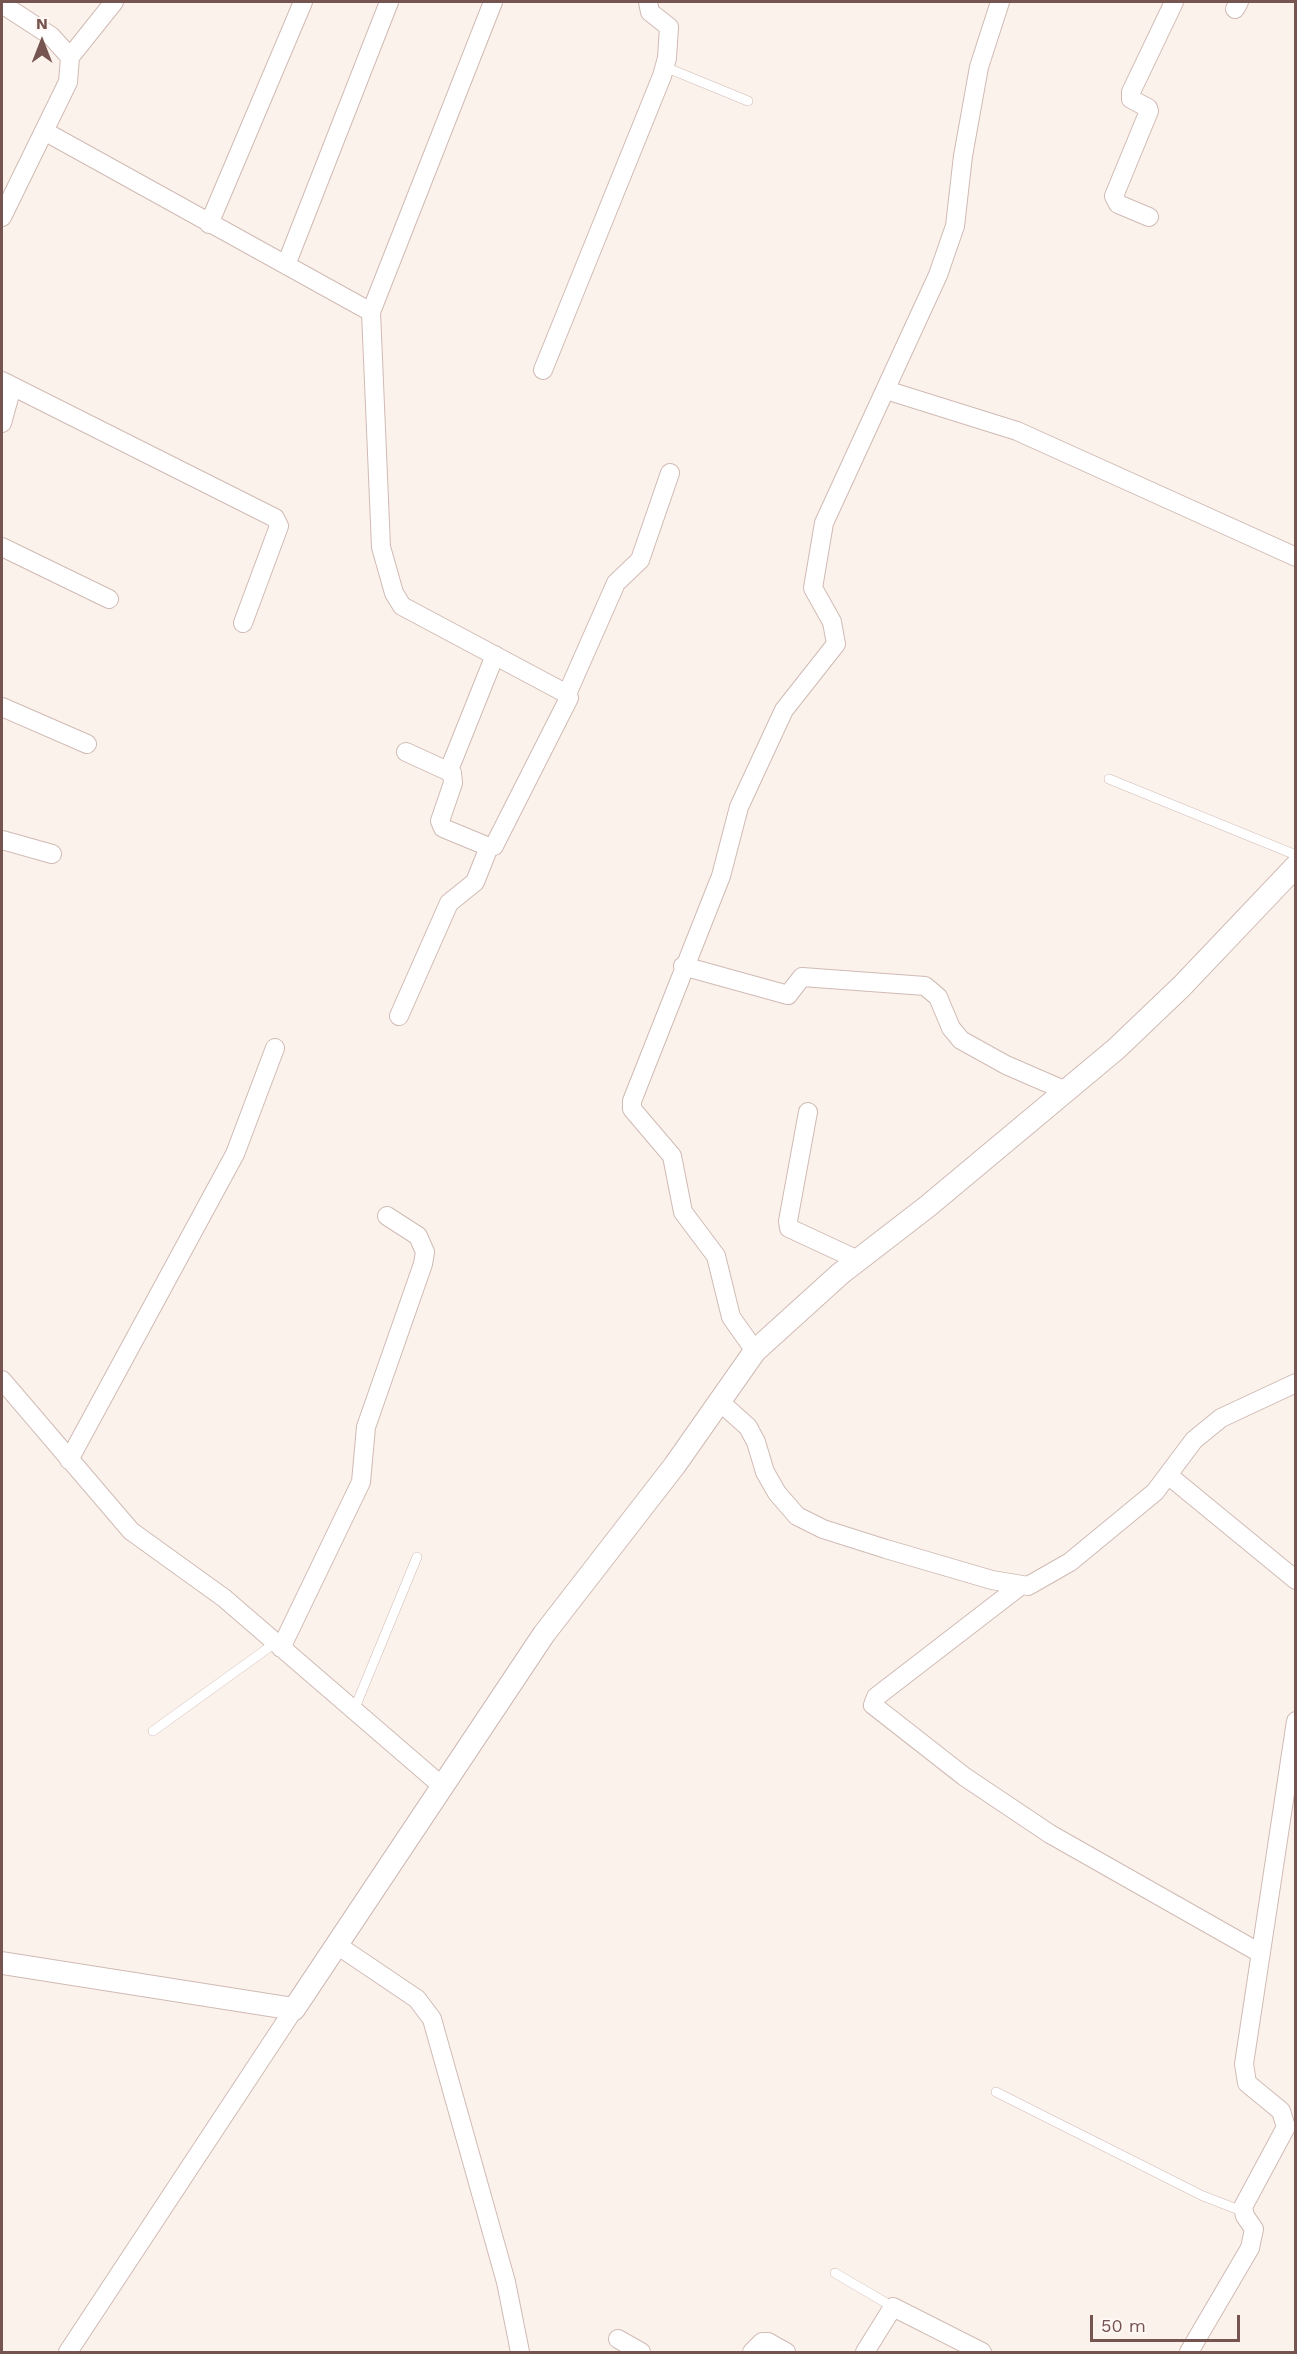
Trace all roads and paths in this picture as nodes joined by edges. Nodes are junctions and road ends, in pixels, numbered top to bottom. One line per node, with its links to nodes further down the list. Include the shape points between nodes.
1 (114, 2): 9 (street)
2 (303, 2): 15 (street)
3 (389, 2): 16 (street)
4 (493, 2): 17 (street)
5 (648, 2): 10 (street, via 650,12 669,27)
6 (1000, 2): 20 (street, via 979,68 955,226 938,275)
7 (1174, 2): 14 (street, via 1131,92 1131,99 1149,111 1114,196 1118,204)
8 (2, 4): 9 (street, via 51,36)
9 (70, 57): 12 (street, via 68,82)
10 (665, 68): 11 (lane); 18 (street)
11 (748, 101)
12 (44, 131): 13 (street); 15 (street)
13 (2, 217)
14 (1149, 217)
15 (209, 224): 16 (street)
16 (286, 265): 17 (street)
17 (371, 312): 27 (street, via 381,547 393,593 402,606)
18 (543, 370)
19 (7, 384): 21 (street); 26 (street, via 275,518 279,526)
20 (886, 390): 24 (street, via 1017,431); 39 (street, via 824,523 813,588 832,622 836,644 784,710 739,807 721,876)
21 (2, 423)
22 (670, 473): 28 (street, via 640,560 616,583)
23 (2, 547): 25 (street)
24 (1296, 557)
25 (109, 599)
26 (243, 623)
27 (495, 655): 28 (street); 32 (street)
28 (567, 694): 35 (street, via 567,702 494,846)
29 (2, 707): 30 (street)
30 (87, 744)
31 (406, 752): 32 (street)
32 (449, 770): 35 (street, via 454,778 440,825)
33 (1109, 779): 37 (lane)
34 (2, 840): 36 (street)
35 (489, 847): 40 (street, via 475,882 449,903)
36 (52, 854)
37 (1296, 855)
38 (1296, 866): 42 (street, via 1182,986)
39 (683, 966): 42 (street, via 788,995 802,977 925,986 938,997 951,1028 961,1040); 46 (street, via 631,1105 672,1156 683,1212 716,1256 735,1325)
40 (399, 1016)
41 (275, 1048): 50 (street, via 235,1154)
42 (1066, 1091): 45 (street)
43 (808, 1112): 45 (street, via 789,1228)
44 (387, 1216): 55 (street, via 418,1236 425,1252 423,1264 366,1427 361,1482)
45 (858, 1260): 46 (street)
46 (754, 1351): 49 (street)
47 (2, 1380): 50 (street)
48 (1296, 1383): 51 (street, via 1221,1418 1194,1440)
49 (719, 1401): 54 (street, via 748,1427 777,1494 797,1516 886,1549); 59 (street, via 675,1465 544,1634)
50 (69, 1460): 55 (street, via 130,1531 224,1598)
51 (1168, 1475): 53 (street); 54 (street, via 1155,1492 1070,1562 1034,1585)
52 (417, 1557): 56 (lane)
53 (1296, 1580)
54 (1020, 1586): 61 (street, via 876,1697 873,1705 965,1777 1050,1834)
55 (278, 1645): 56 (street); 58 (lane)
56 (354, 1710): 59 (street)
57 (1296, 1721): 61 (street)
58 (153, 1731)
59 (442, 1786): 60 (street)
60 (337, 1945): 63 (street); 70 (street, via 417,1999 432,2019 506,2282)
61 (1260, 1953): 65 (street, via 1245,2075 1254,2091 1281,2111 1286,2127)
62 (2, 1963): 63 (street)
63 (294, 2009): 69 (street)
64 (996, 2092): 65 (lane, via 1203,2196)
65 (1242, 2211): 76 (street, via 1254,2229 1250,2247)
66 (835, 2273): 67 (lane)
67 (893, 2307): 74 (street); 75 (street)
68 (618, 2339): 71 (street)
69 (68, 2352)
70 (520, 2352)
71 (641, 2352)
72 (752, 2352): 73 (street, via 757,2345 768,2342)
73 (786, 2352)
74 (865, 2352)
75 (982, 2352)
76 (1190, 2352)

